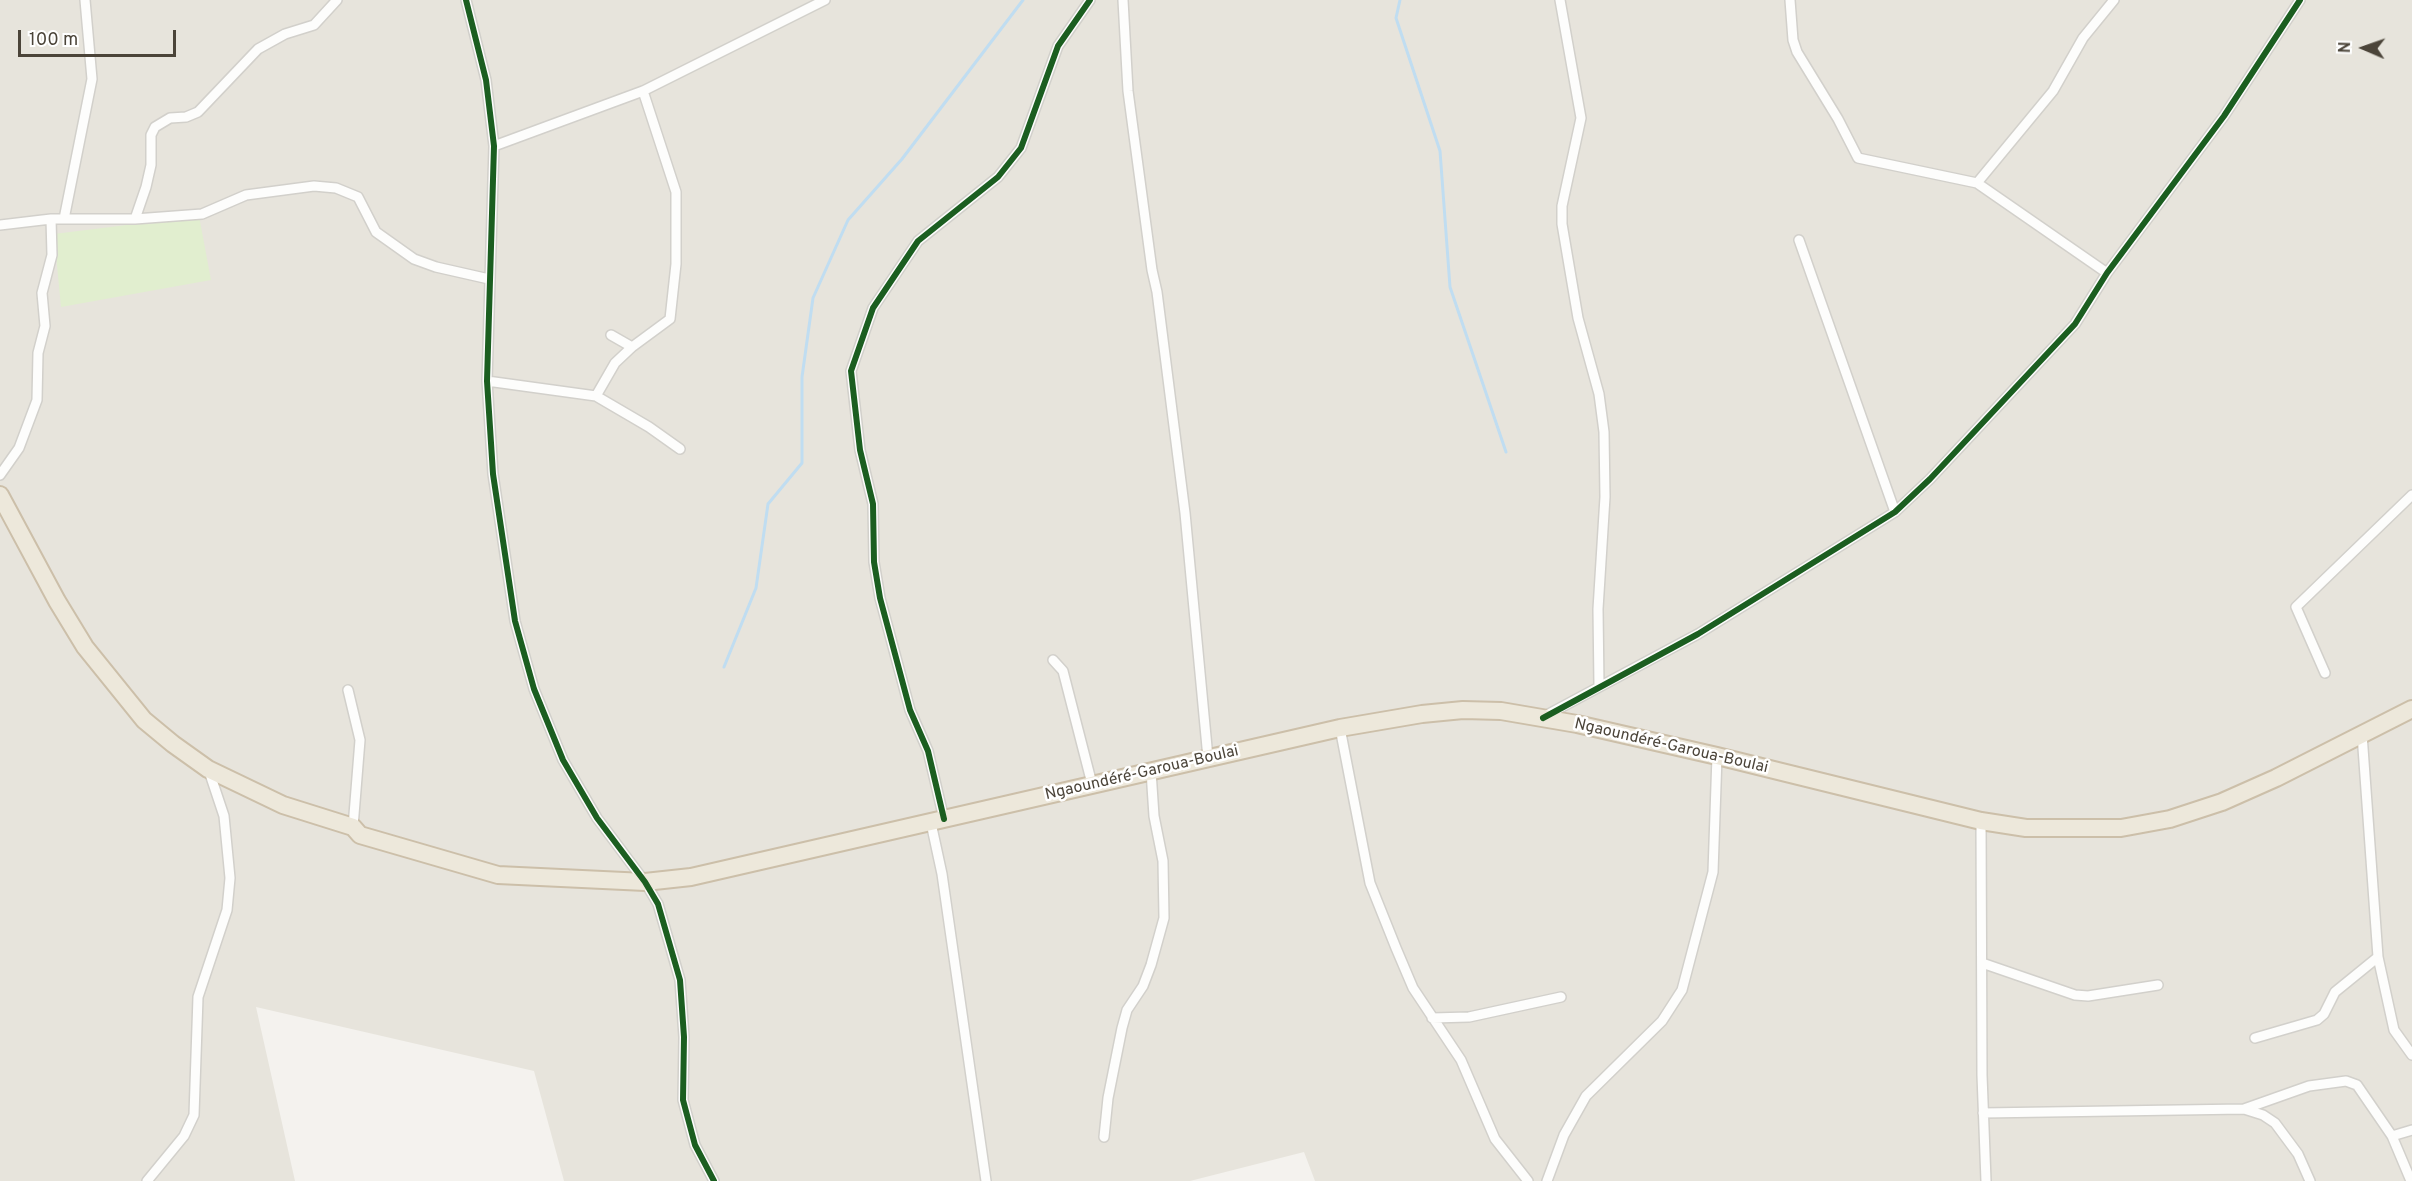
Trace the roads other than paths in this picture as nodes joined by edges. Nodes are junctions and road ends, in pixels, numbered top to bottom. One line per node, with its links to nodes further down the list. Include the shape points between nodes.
1 (85, 0): 16 (street, via 92,79)
2 (337, 0): 17 (street, via 314,25 285,34 258,49 198,112 170,118 155,127 151,135 151,165)
3 (466, 0): 13 (street, via 486,81)
4 (825, 0): 11 (street)
5 (1090, 0): 44 (street, via 1058,46 1021,148 998,177 918,241 873,308 851,371 860,450 873,504 874,561 880,598 910,710 931,761)
6 (1123, 0): 40 (street, via 1128,92 1185,513)
7 (1560, 0): 33 (street, via 1581,118 1562,206 1562,224 1604,432)
8 (1790, 0): 14 (street, via 1797,52 1858,158)
9 (2114, 0): 14 (street, via 2083,38 2054,91)
10 (2300, 0): 20 (street, via 2224,116)
11 (809, 3): 12 (street)
12 (643, 90): 13 (street); 23 (street, via 676,192 677,255 670,319)
13 (494, 146): 21 (street)
14 (1977, 183): 20 (street)
15 (51, 219): 16 (street); 18 (street); 27 (street, via 52,255 42,293 45,326 38,352 37,400 19,448)
16 (64, 219): 17 (street)
17 (135, 219): 21 (street, via 202,214 232,200 266,191 336,188 358,197 376,232 414,259)
18 (0, 225)
19 (1799, 240): 30 (street)
20 (2107, 273): 30 (street, via 2075,324)
21 (489, 279): 24 (street)
22 (611, 335): 23 (street)
23 (632, 347): 25 (street, via 615,363)
24 (487, 381): 25 (street); 47 (street, via 504,558 515,621 534,689 576,786)
25 (596, 396): 26 (street)
26 (680, 449)
27 (0, 475)
28 (0, 495): 41 (highway, Ngaoundéré-Garoua-Boulai, via 57,601 111,682 144,720)
29 (2412, 495): 32 (street, via 2296,607)
30 (1895, 512): 33 (street, via 1698,634)
31 (1053, 660): 43 (street, via 1063,671)
32 (2325, 673)
33 (1599, 686): 36 (street)
34 (348, 690): 46 (street, via 360,740)
35 (2412, 709): 38 (highway, Ngaoundéré-Garoua-Boulai)
36 (1543, 718): 37 (highway, Ngaoundéré-Garoua-Boulai, via 1463,710); 39 (highway, Ngaoundéré-Garoua-Boulai)
37 (1340, 728): 40 (highway, Ngaoundéré-Garoua-Boulai); 52 (street, via 1370,883 1413,988)
38 (2362, 734): 45 (highway, Ngaoundéré-Garoua-Boulai, via 2222,802 2170,819 2121,828 2077,830); 48 (street)
39 (1717, 756): 45 (highway, Ngaoundéré-Garoua-Boulai); 64 (street, via 1713,872 1682,990 1662,1022 1586,1096 1564,1135)
40 (1208, 759): 42 (highway, Ngaoundéré-Garoua-Boulai)
41 (208, 769): 46 (highway, Ngaoundéré-Garoua-Boulai, via 283,805); 60 (street, via 224,816 230,878 226,910 198,997 194,1115 184,1136)
42 (1151, 771): 43 (highway, Ngaoundéré-Garoua-Boulai); 59 (street, via 1163,861 1164,918 1143,986 1127,1010 1122,1028)
43 (1092, 784): 44 (highway, Ngaoundéré-Garoua-Boulai)
44 (938, 821): 47 (highway, Ngaoundéré-Garoua-Boulai, via 721,871); 62 (street)
45 (1981, 821): 49 (street)
46 (352, 827): 47 (highway, Ngaoundéré-Garoua-Boulai, via 360,835 498,875)
47 (645, 882): 61 (street, via 661,912 680,980 683,1100 695,1145)
48 (2378, 957): 53 (street, via 2335,992 2317,1020); 54 (street, via 2394,1030)
49 (1982, 963): 50 (street, via 2075,995); 56 (street)
50 (2158, 985)
51 (1561, 997): 52 (street, via 1469,1017)
52 (1432, 1018): 63 (street, via 1461,1060 1495,1139)
53 (2255, 1038)
54 (2412, 1055)
55 (2244, 1109): 56 (street); 58 (street, via 2309,1086 2346,1081 2357,1085); 66 (street, via 2262,1115 2280,1129 2298,1154)
56 (1983, 1113): 65 (street)
57 (2412, 1130): 58 (street)
58 (2392, 1136): 67 (street)
59 (1104, 1137)
60 (147, 1181)
61 (714, 1181)
62 (986, 1181)
63 (1528, 1181)
64 (1546, 1181)
65 (1986, 1181)
66 (2310, 1181)
67 (2411, 1181)

